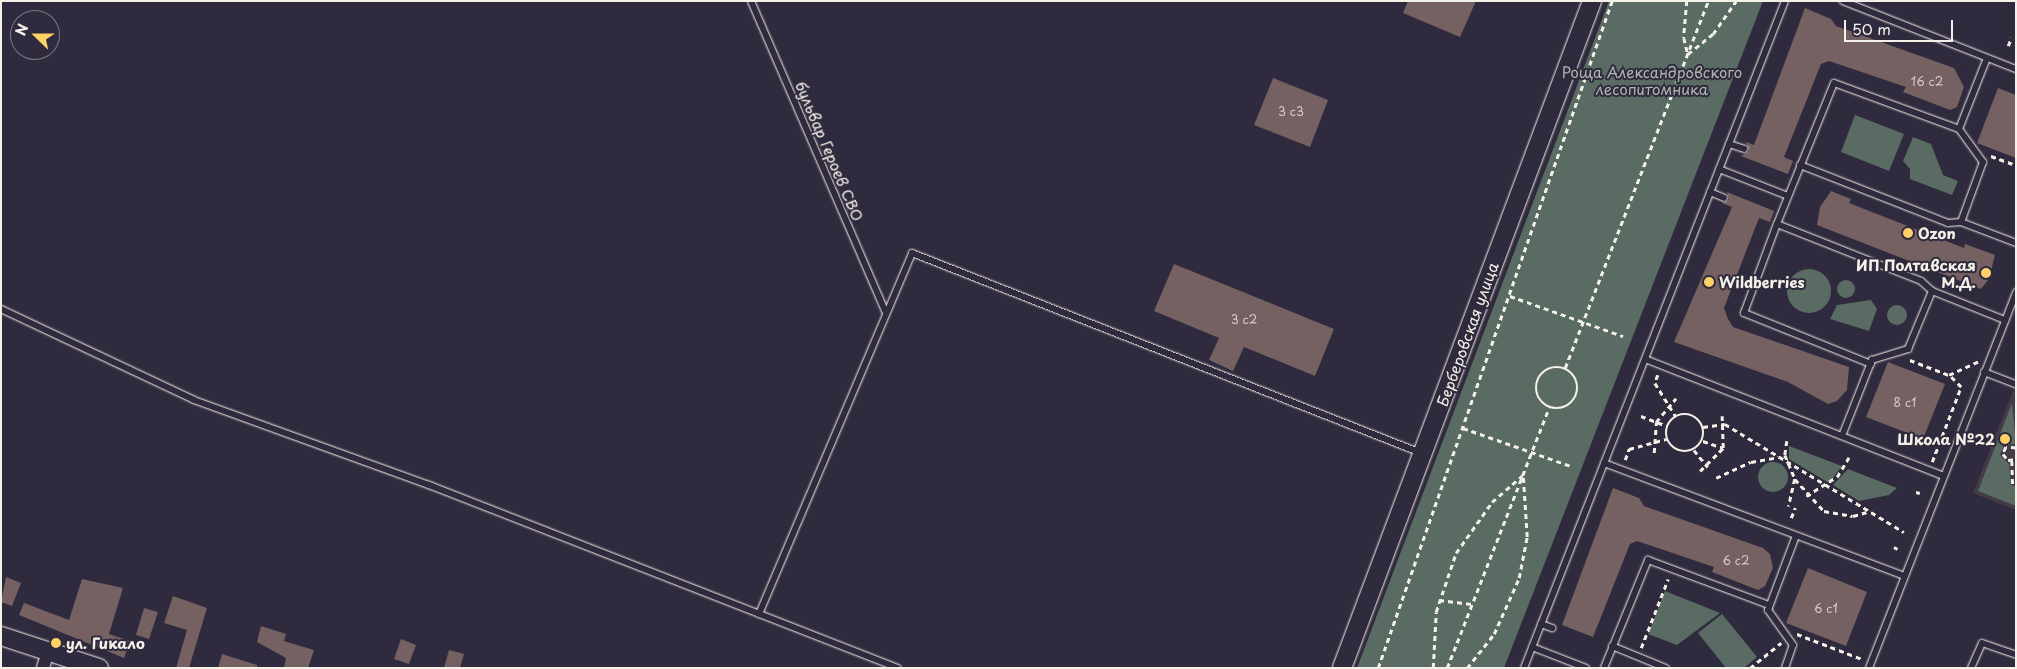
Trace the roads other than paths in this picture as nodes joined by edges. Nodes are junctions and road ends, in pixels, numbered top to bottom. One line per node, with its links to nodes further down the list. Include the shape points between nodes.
1 (751, 1): 21 (lane, бульвар Героев СВО)
2 (1592, 1): 28 (street, Берберовская улица)
3 (1785, 1): 8 (lane)
4 (1843, 1): 5 (lane)
5 (1987, 58): 6 (lane); 7 (lane)
6 (2016, 69)
7 (1959, 130): 10 (lane, via 1834,83); 15 (lane, via 1976,150 1982,168)
8 (1729, 144): 9 (lane); 11 (lane)
9 (1744, 149)
10 (1800, 165): 13 (lane); 15 (lane, via 1948,224)
11 (1719, 169): 12 (lane); 13 (lane)
12 (1710, 192): 14 (lane); 23 (lane)
13 (1788, 196): 16 (lane)
14 (1724, 198)
15 (1961, 222): 17 (lane)
16 (1777, 224): 18 (lane, via 1922,281); 24 (lane, via 1744,313)
17 (2016, 243)
18 (1932, 292): 22 (lane); 24 (lane, via 1912,344 1894,353 1875,357)
19 (2016, 292): 22 (lane)
20 (1, 310): 34 (lane, via 194,400 429,485)
21 (885, 311): 28 (lane, via 912,253); 34 (lane)
22 (2005, 320): 25 (lane)
23 (1645, 359): 27 (lane); 29 (lane)
24 (1871, 364): 27 (lane)
25 (1984, 372): 26 (lane); 30 (lane)
26 (2016, 384)
27 (1842, 436): 30 (lane)
28 (1422, 454): 45 (street, Берберовская улица)
29 (1604, 463): 31 (lane); 35 (lane)
30 (1944, 476): 32 (lane)
31 (1795, 538): 32 (lane); 33 (lane)
32 (1904, 576): 42 (lane)
33 (1769, 605): 39 (lane, via 1653,560 1645,564); 50 (lane, via 1793,645)
34 (759, 614): 44 (lane)
35 (1541, 624): 36 (lane); 38 (lane)
36 (1552, 628)
37 (1, 636): 41 (street)
38 (1532, 646): 46 (lane); 47 (lane)
39 (1612, 646): 48 (lane); 49 (lane)
40 (2016, 655): 51 (lane, via 1982,643)
41 (45, 660): 43 (street)
42 (1870, 665)
43 (99, 668)
44 (898, 668)
45 (1342, 668)
46 (1524, 668)
47 (1586, 668)
48 (1604, 668)
49 (1666, 668)
50 (1785, 668)
51 (1971, 668)

